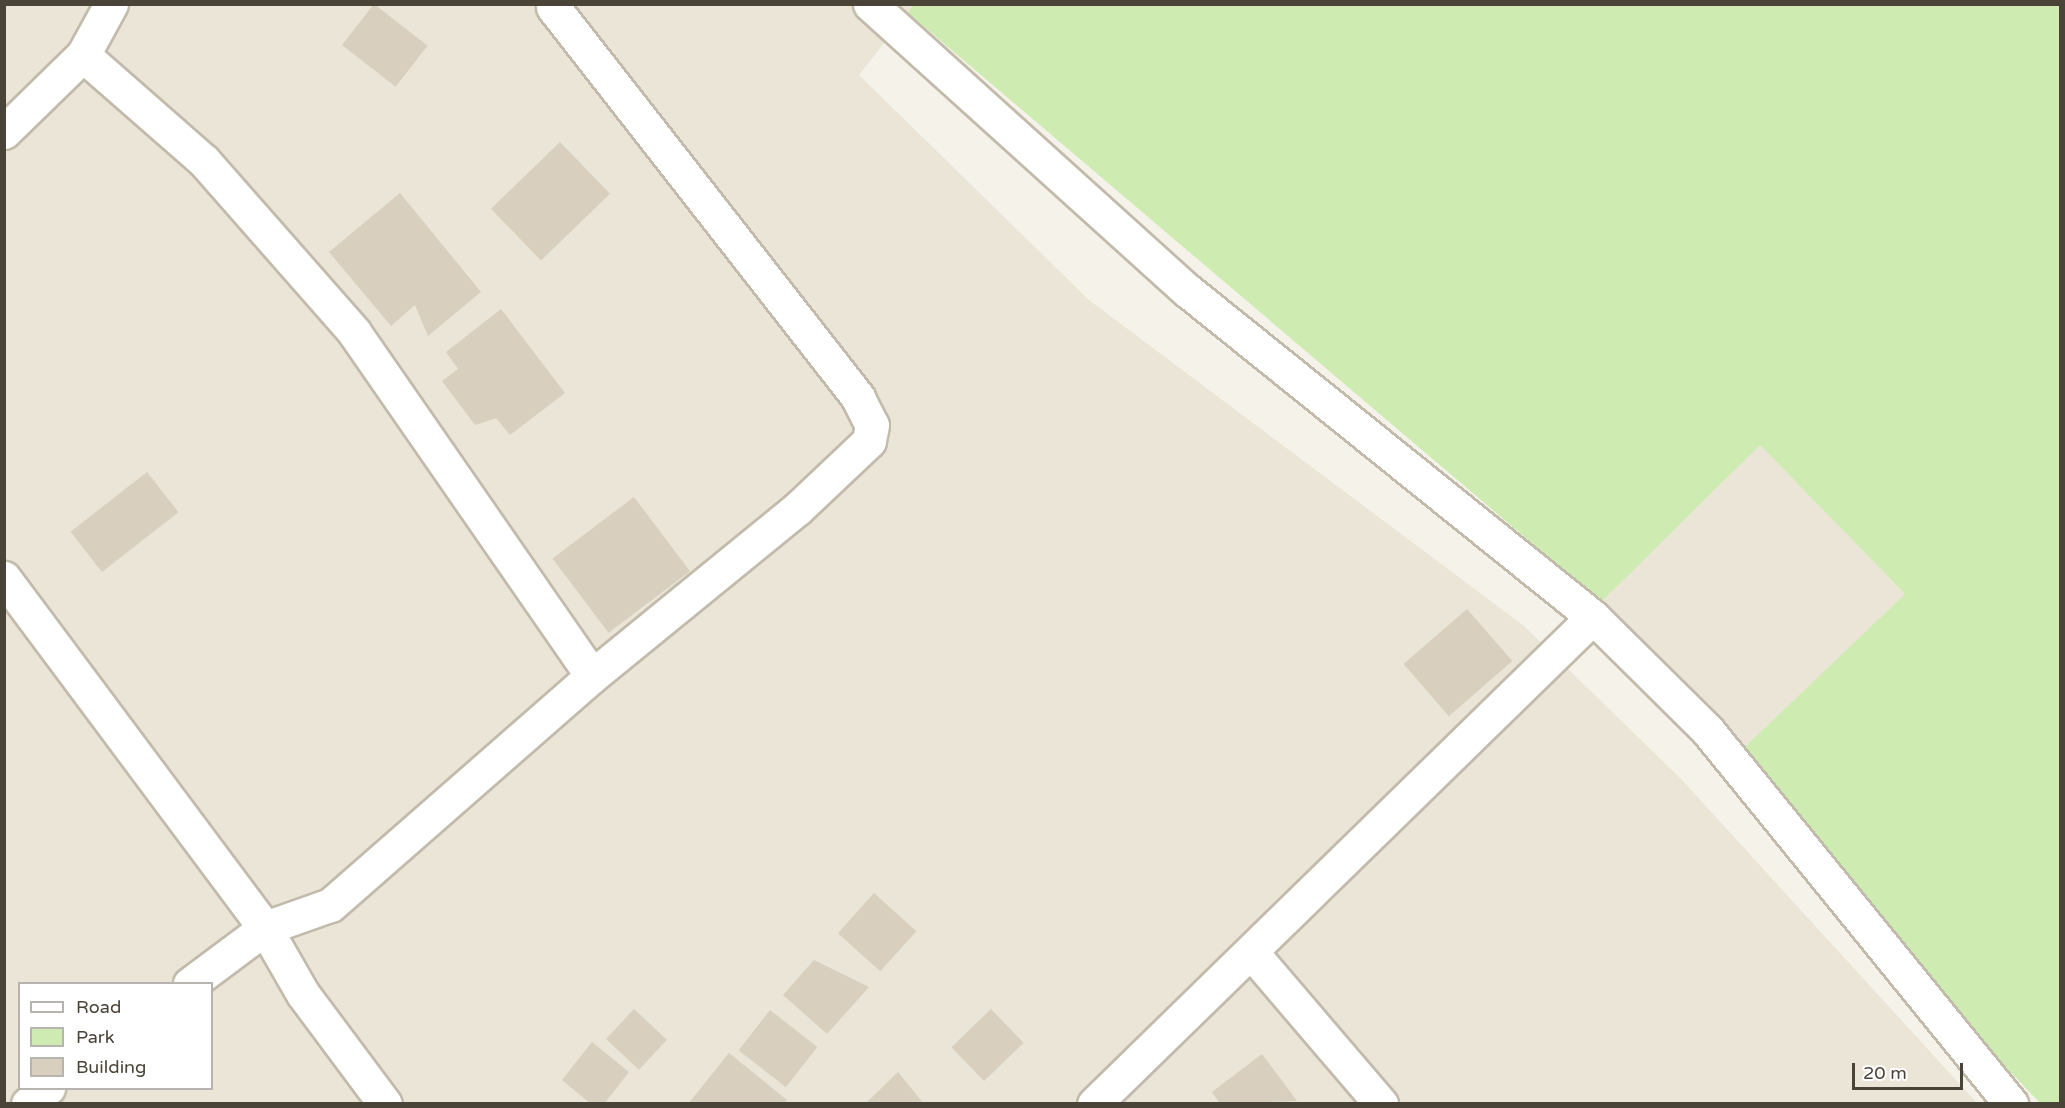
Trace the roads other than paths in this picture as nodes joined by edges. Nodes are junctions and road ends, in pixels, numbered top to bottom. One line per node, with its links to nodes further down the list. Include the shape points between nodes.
1 (111, 4): 4 (street)
2 (870, 4): 7 (street, via 1188,291)
3 (553, 7): 8 (street, via 858,398 872,425 869,441 798,509)
4 (83, 55): 5 (street); 8 (street, via 204,161 354,332)
5 (4, 132)
6 (4, 578): 9 (street)
7 (1593, 617): 10 (street); 17 (street, via 1708,731)
8 (592, 676): 9 (street, via 330,905)
9 (265, 928): 11 (street); 14 (street, via 303,994)
10 (1252, 952): 15 (street); 16 (street)
11 (193, 982)
12 (47, 1090): 13 (street)
13 (28, 1104)
14 (386, 1104)
15 (1094, 1104)
16 (1381, 1104)
17 (2011, 1104)

